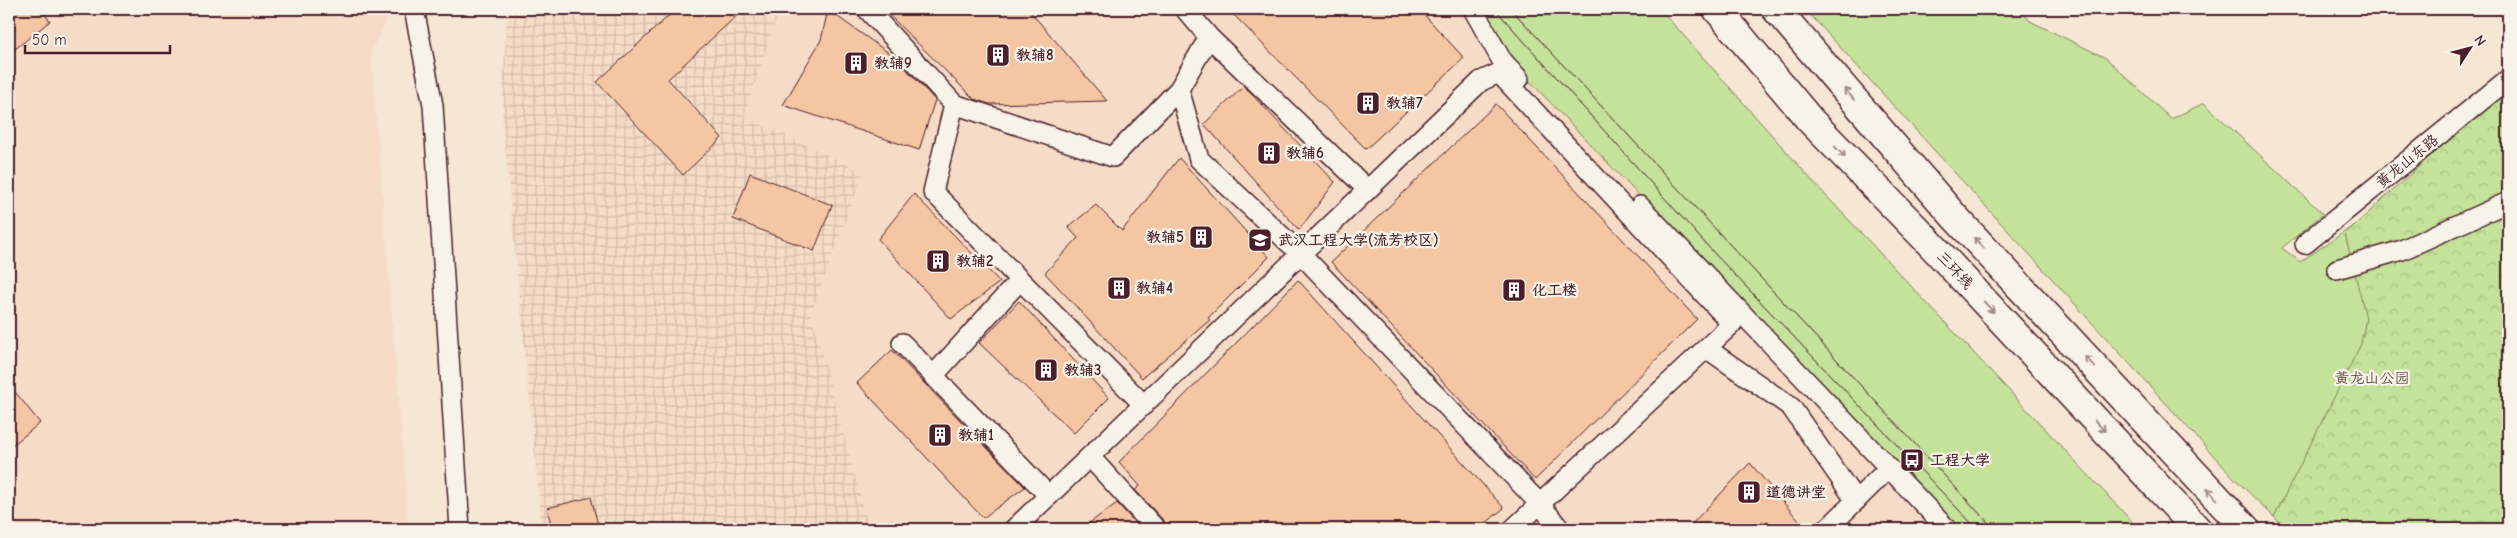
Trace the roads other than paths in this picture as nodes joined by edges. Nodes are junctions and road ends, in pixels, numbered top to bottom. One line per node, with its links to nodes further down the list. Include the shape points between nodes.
1 (414, 9): 30 (street, via 433,105)
2 (867, 9): 11 (street)
3 (1185, 9): 8 (street)
4 (1473, 9): 22 (street, via 1501,59)
5 (1702, 9): 12 (highway)
6 (1717, 9): 12 (highway, 三环线)
7 (1776, 9): 38 (highway, one-way to 7, via 1953,214)
8 (1208, 37): 10 (street); 13 (street)
9 (2508, 78): 15 (street, 黄龙山东路)
10 (1179, 90): 11 (street, via 1113,157); 16 (street, via 1199,159)
11 (954, 104): 18 (street, via 933,192)
12 (1810, 120): 37 (highway, 三环线, one-way to 37, via 1926,238)
13 (1368, 190): 16 (street); 20 (street, via 1482,81 1500,74 1732,324)
14 (2508, 202): 17 (street, via 2402,250)
15 (2305, 244)
16 (1301, 254): 23 (street); 29 (street)
17 (2337, 269)
18 (1020, 280): 21 (street); 23 (street)
19 (902, 343): 21 (street)
20 (1706, 348): 24 (street); 29 (street)
21 (933, 376): 27 (street)
22 (1812, 386): 24 (street); 26 (street)
23 (1144, 405): 25 (street)
24 (1791, 407): 28 (street)
25 (1090, 457): 27 (street); 32 (street)
26 (1889, 468): 28 (street); 36 (street)
27 (1049, 496): 31 (street)
28 (1856, 501): 35 (street)
29 (1540, 504): 33 (street); 34 (street)
30 (460, 529)
31 (1014, 529)
32 (1156, 529)
33 (1513, 529)
34 (1560, 529)
35 (1827, 529)
36 (1947, 529)
37 (2197, 529)
38 (2246, 529)

